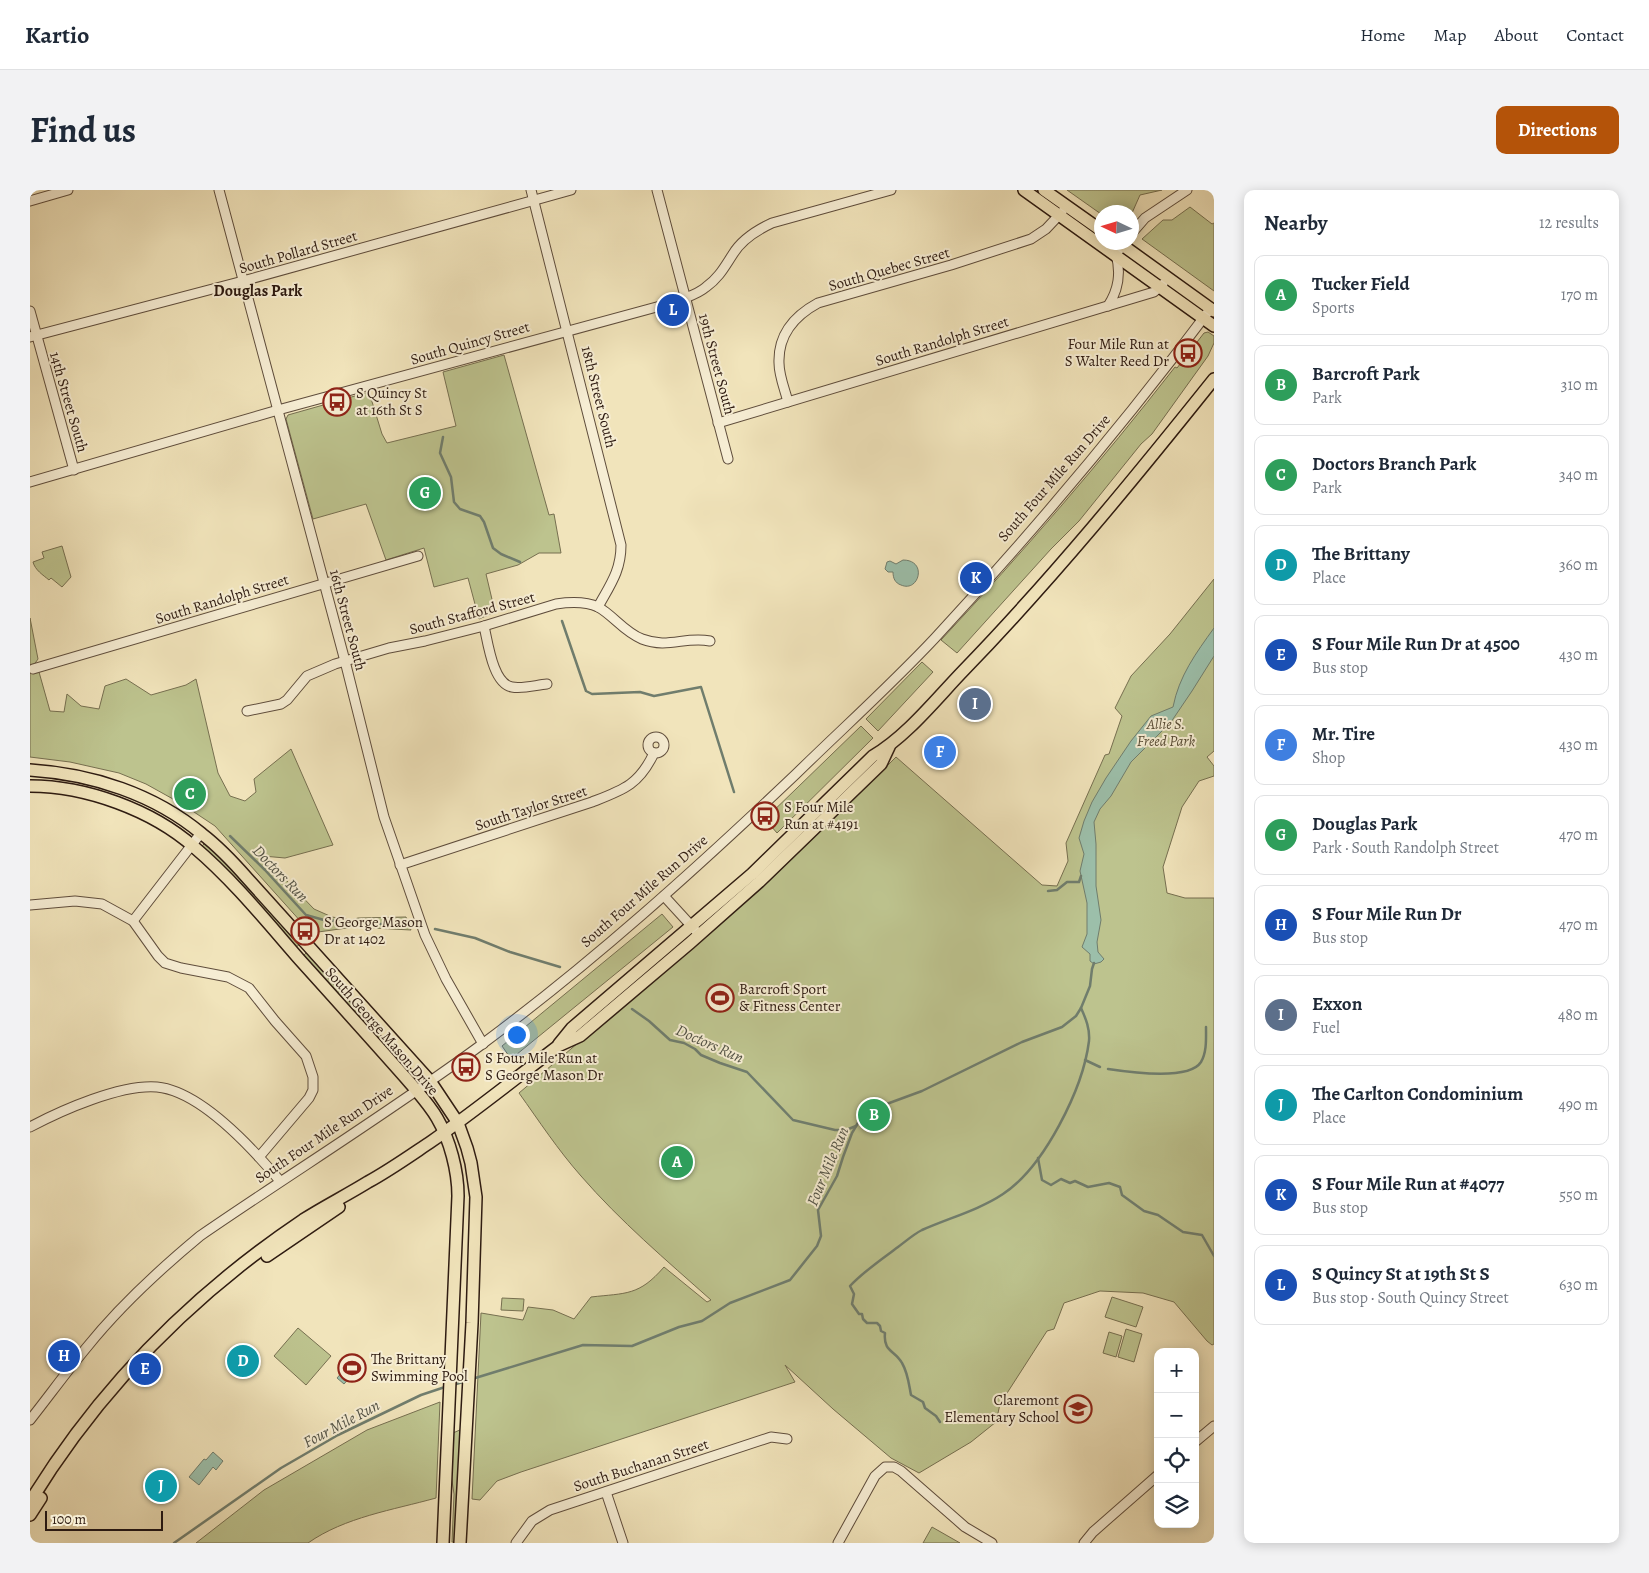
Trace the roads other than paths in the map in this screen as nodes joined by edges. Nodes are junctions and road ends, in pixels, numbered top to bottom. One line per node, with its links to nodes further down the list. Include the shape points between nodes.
1 (68, 190): 11 (street)
2 (219, 190): 18 (street, 16th Street South)
3 (531, 190): 10 (street, 18th Street South)
4 (572, 190): 10 (street, South Pollard Street)
5 (657, 190): 20 (street, 19th Street South)
6 (891, 190): 20 (street, South Quincy Street, via 760,229 748,237 707,287)
7 (1024, 190): 12 (main road)
8 (1044, 190): 12 (main road)
9 (1187, 190): 13 (street)
10 (534, 200): 18 (street, South Pollard Street); 26 (street, 18th Street South)
11 (30, 201)
12 (1063, 211): 14 (main road); 15 (main road); 29 (street, South Quebec Street, via 1031,239 806,310 787,328 780,352 778,364)
13 (1139, 225)
14 (1094, 227)
15 (1094, 230)
16 (1120, 250): 21 (street, via 1119,281)
17 (1125, 250): 19 (main road)
18 (243, 281): 27 (street, South Pollard Street); 30 (street, 16th Street South)
19 (1164, 282): 21 (street, South Randolph Street, via 1154,292); 22 (main road); 24 (main road)
20 (685, 298): 26 (street, South Quincy Street); 31 (street, 19th Street South)
21 (1108, 306): 29 (street, South Randolph Street)
22 (1212, 309): 24 (street, South Four Mile Run Drive)
23 (30, 311): 27 (street, 14th Street South)
24 (1203, 319): 25 (main road); 50 (street, South Four Mile Run Drive, via 1102,447 933,639)
25 (1214, 326)
26 (567, 330): 30 (street, South Quincy Street); 37 (street, 18th Street South, via 621,545 617,573)
27 (33, 336): 33 (street, 14th Street South)
28 (1214, 380): 53 (main road, via 1090,532 975,659 889,747 881,764 759,882)
29 (788, 402): 31 (street, South Randolph Street)
30 (278, 410): 33 (street, South Quincy Street); 36 (street, 16th Street South)
31 (718, 423): 32 (street, 19th Street South)
32 (728, 459)
33 (74, 470): 34 (street, South Quincy Street)
34 (30, 482)
35 (418, 556): 36 (street, South Randolph Street)
36 (323, 583): 40 (street, 16th Street South); 41 (street, South Randolph Street)
37 (598, 607): 38 (street, South Stafford Street, via 581,602 556,604); 39 (street, South Stafford Street, via 641,639 672,644 700,639)
38 (484, 626): 40 (street, South Stafford Street); 42 (street, via 497,674 505,685 514,688)
39 (710, 641)
40 (345, 660): 43 (street, South Stafford Street, via 307,676 281,704); 49 (street, 16th Street South, via 384,817)
41 (34, 669)
42 (547, 684)
43 (247, 710)
44 (654, 753): 49 (street, South Taylor Street, via 639,778 623,790)
45 (30, 770): 47 (main road, South George Mason Drive, via 71,774 134,793)
46 (30, 786): 48 (main road, South George Mason Drive, via 98,796 156,821)
47 (201, 833): 48 (street); 54 (main road, South George Mason Drive, via 226,855)
48 (193, 846): 52 (street); 55 (main road, South George Mason Drive, via 230,881)
49 (400, 865): 56 (street, 16th Street South, via 425,934)
50 (664, 896): 53 (street); 56 (street, South Four Mile Run Drive)
51 (30, 905): 52 (street, via 75,901 102,904)
52 (134, 921): 62 (street, via 166,963 228,977 249,988 306,1056 313,1077 313,1090)
53 (696, 931): 59 (main road, via 580,1036 558,1046)
54 (307, 945): 55 (main road); 57 (main road, South George Mason Drive)
55 (296, 954): 58 (main road, South George Mason Drive)
56 (483, 1044): 57 (street, South Four Mile Run Drive)
57 (430, 1082): 58 (street, South Four Mile Run Drive); 59 (main road, South George Mason Drive)
58 (417, 1090): 61 (main road, South George Mason Drive); 63 (street, South Four Mile Run Drive)
59 (458, 1123): 61 (main road); 74 (main road, South George Mason Drive, via 471,1164 476,1197)
60 (30, 1127): 62 (street, via 62,1110 120,1091 138,1086 158,1087 182,1094 220,1119)
61 (444, 1132): 64 (main road); 73 (main road, South George Mason Drive, via 458,1184)
62 (259, 1157): 63 (street)
63 (280, 1181): 65 (street, South Four Mile Run Drive, via 200,1236 141,1288 87,1346)
64 (369, 1182): 71 (main road, via 285,1234 197,1302 117,1382); 72 (main road, via 347,1202 241,1275 165,1341 89,1427)
65 (30, 1420)
66 (1214, 1426): 68 (street)
67 (787, 1438): 70 (street, South Buchanan Street, via 771,1437)
68 (1199, 1439)
69 (1154, 1479): 79 (street)
70 (606, 1492): 75 (street, South Buchanan Street, via 550,1510 532,1521); 76 (street)
71 (30, 1502)
72 (30, 1515)
73 (443, 1543)
74 (460, 1543)
75 (517, 1543)
76 (623, 1543)
77 (838, 1543): 78 (street, via 875,1476 885,1467 901,1471 960,1523)
78 (992, 1543)
79 (1084, 1543)

